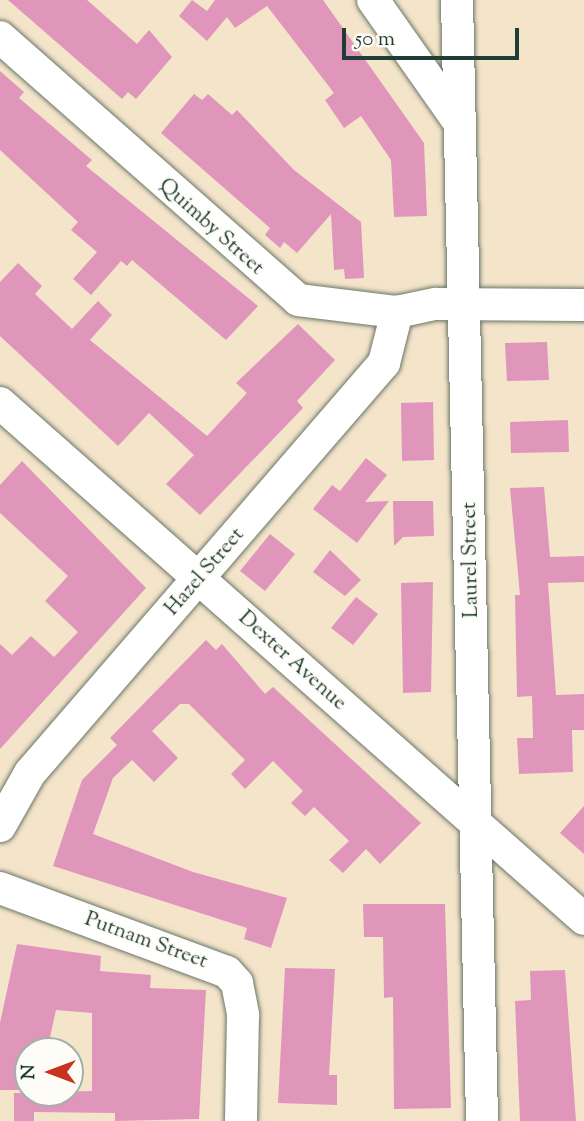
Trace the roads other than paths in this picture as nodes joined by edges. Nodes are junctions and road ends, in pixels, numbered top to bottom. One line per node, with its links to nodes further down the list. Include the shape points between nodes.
1 (373, 0): 4 (street)
2 (457, 0): 4 (street, Laurel Street)
3 (0, 37): 7 (street, Quimby Street, via 283,291 315,306)
4 (460, 124): 6 (street, Laurel Street)
5 (584, 305): 6 (street, Quimby Street)
6 (466, 309): 7 (street, Quimby Street, via 436,304); 11 (street, Laurel Street)
7 (397, 312): 9 (street, Hazel Street, via 384,363)
8 (5, 419): 9 (street, Dexter Avenue)
9 (201, 579): 10 (street, Hazel Street, via 30,773); 11 (street, Dexter Avenue)
10 (0, 826)
11 (477, 826): 13 (street, Dexter Avenue); 15 (street, Laurel Street)
12 (0, 888): 14 (street, Putnam Street, via 228,972 242,1006)
13 (584, 919)
14 (241, 1121)
15 (482, 1121)

